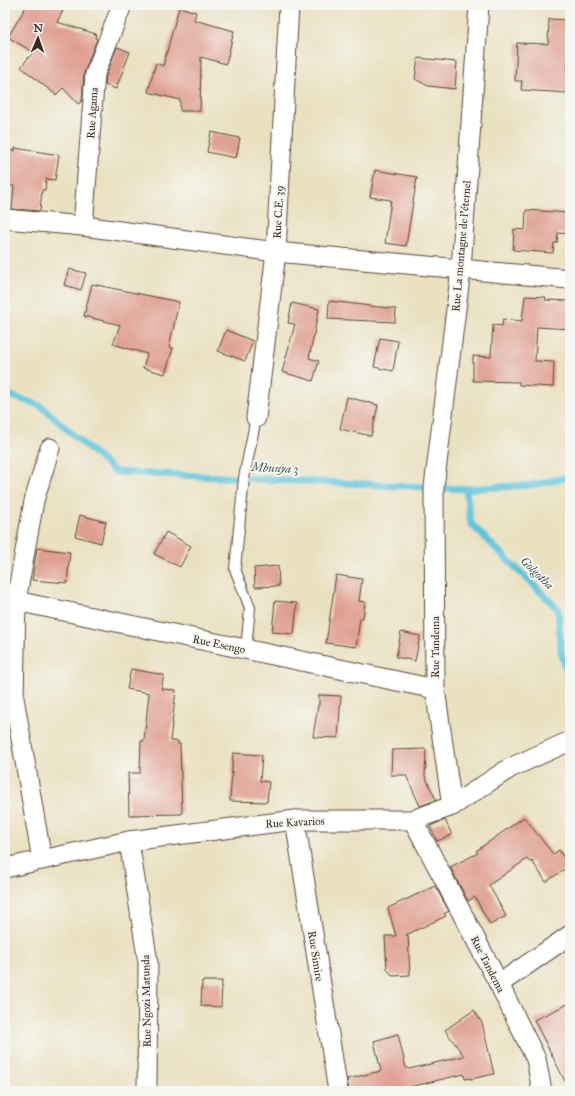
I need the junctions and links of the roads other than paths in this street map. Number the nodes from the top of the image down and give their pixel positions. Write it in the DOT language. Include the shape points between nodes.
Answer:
graph roads {
  1 [pos="122,5"];
  2 [pos="289,5"];
  3 [pos="479,5"];
  4 [pos="5,219"];
  5 [pos="83,226"];
  6 [pos="276,252"];
  7 [pos="461,269"];
  8 [pos="570,278"];
  9 [pos="256,418"];
  10 [pos="50,448"];
  11 [pos="434,487"];
  12 [pos="11,598"];
  13 [pos="246,649"];
  14 [pos="435,689"];
  15 [pos="9,699"];
  16 [pos="570,741"];
  17 [pos="452,806"];
  18 [pos="294,820"];
  19 [pos="413,820"];
  20 [pos="129,841"];
  21 [pos="42,860"];
  22 [pos="5,868"];
  23 [pos="570,935"];
  24 [pos="499,984"];
  25 [pos="147,1091"];
  26 [pos="338,1091"];
  27 [pos="542,1091"];
  1 -- 5 [label="street, Rue Agama" via="95,74"];
  2 -- 6 [label="street, Rue C.E. 39"];
  3 -- 7 [label="street, Rue La montagne de l'éternel"];
  4 -- 5 [label="street"];
  5 -- 6 [label="street"];
  6 -- 7 [label="street"];
  6 -- 9 [label="street, Rue C.E. 39"];
  7 -- 8 [label="street"];
  7 -- 11 [label="street, Rue La montagne de l'éternel"];
  9 -- 13 [label="lane" via="244,478 235,569 250,608"];
  10 -- 12 [label="street" via="34,501"];
  11 -- 14 [label="street, Rue Tandema"];
  12 -- 13 [label="street, Rue Esengo"];
  12 -- 15 [label="street"];
  13 -- 14 [label="street, Rue Esengo"];
  14 -- 17 [label="street, Rue Tandema"];
  15 -- 21 [label="street"];
  16 -- 17 [label="street, Rue Kavarios" via="510,768"];
  17 -- 19 [label="street, Rue Kavarios"];
  18 -- 19 [label="street, Rue Kavarios"];
  18 -- 20 [label="street, Rue Kavarios"];
  18 -- 26 [label="street, Rue Simire"];
  19 -- 24 [label="street, Rue Tandema"];
  20 -- 21 [label="street, Rue Kavarios"];
  20 -- 25 [label="street, Rue Ngozi Matunda" via="148,963"];
  21 -- 22 [label="street, Rue Kavarios"];
  23 -- 24 [label="street"];
  24 -- 27 [label="street, Rue Tandema" via="536,1059"];
}
